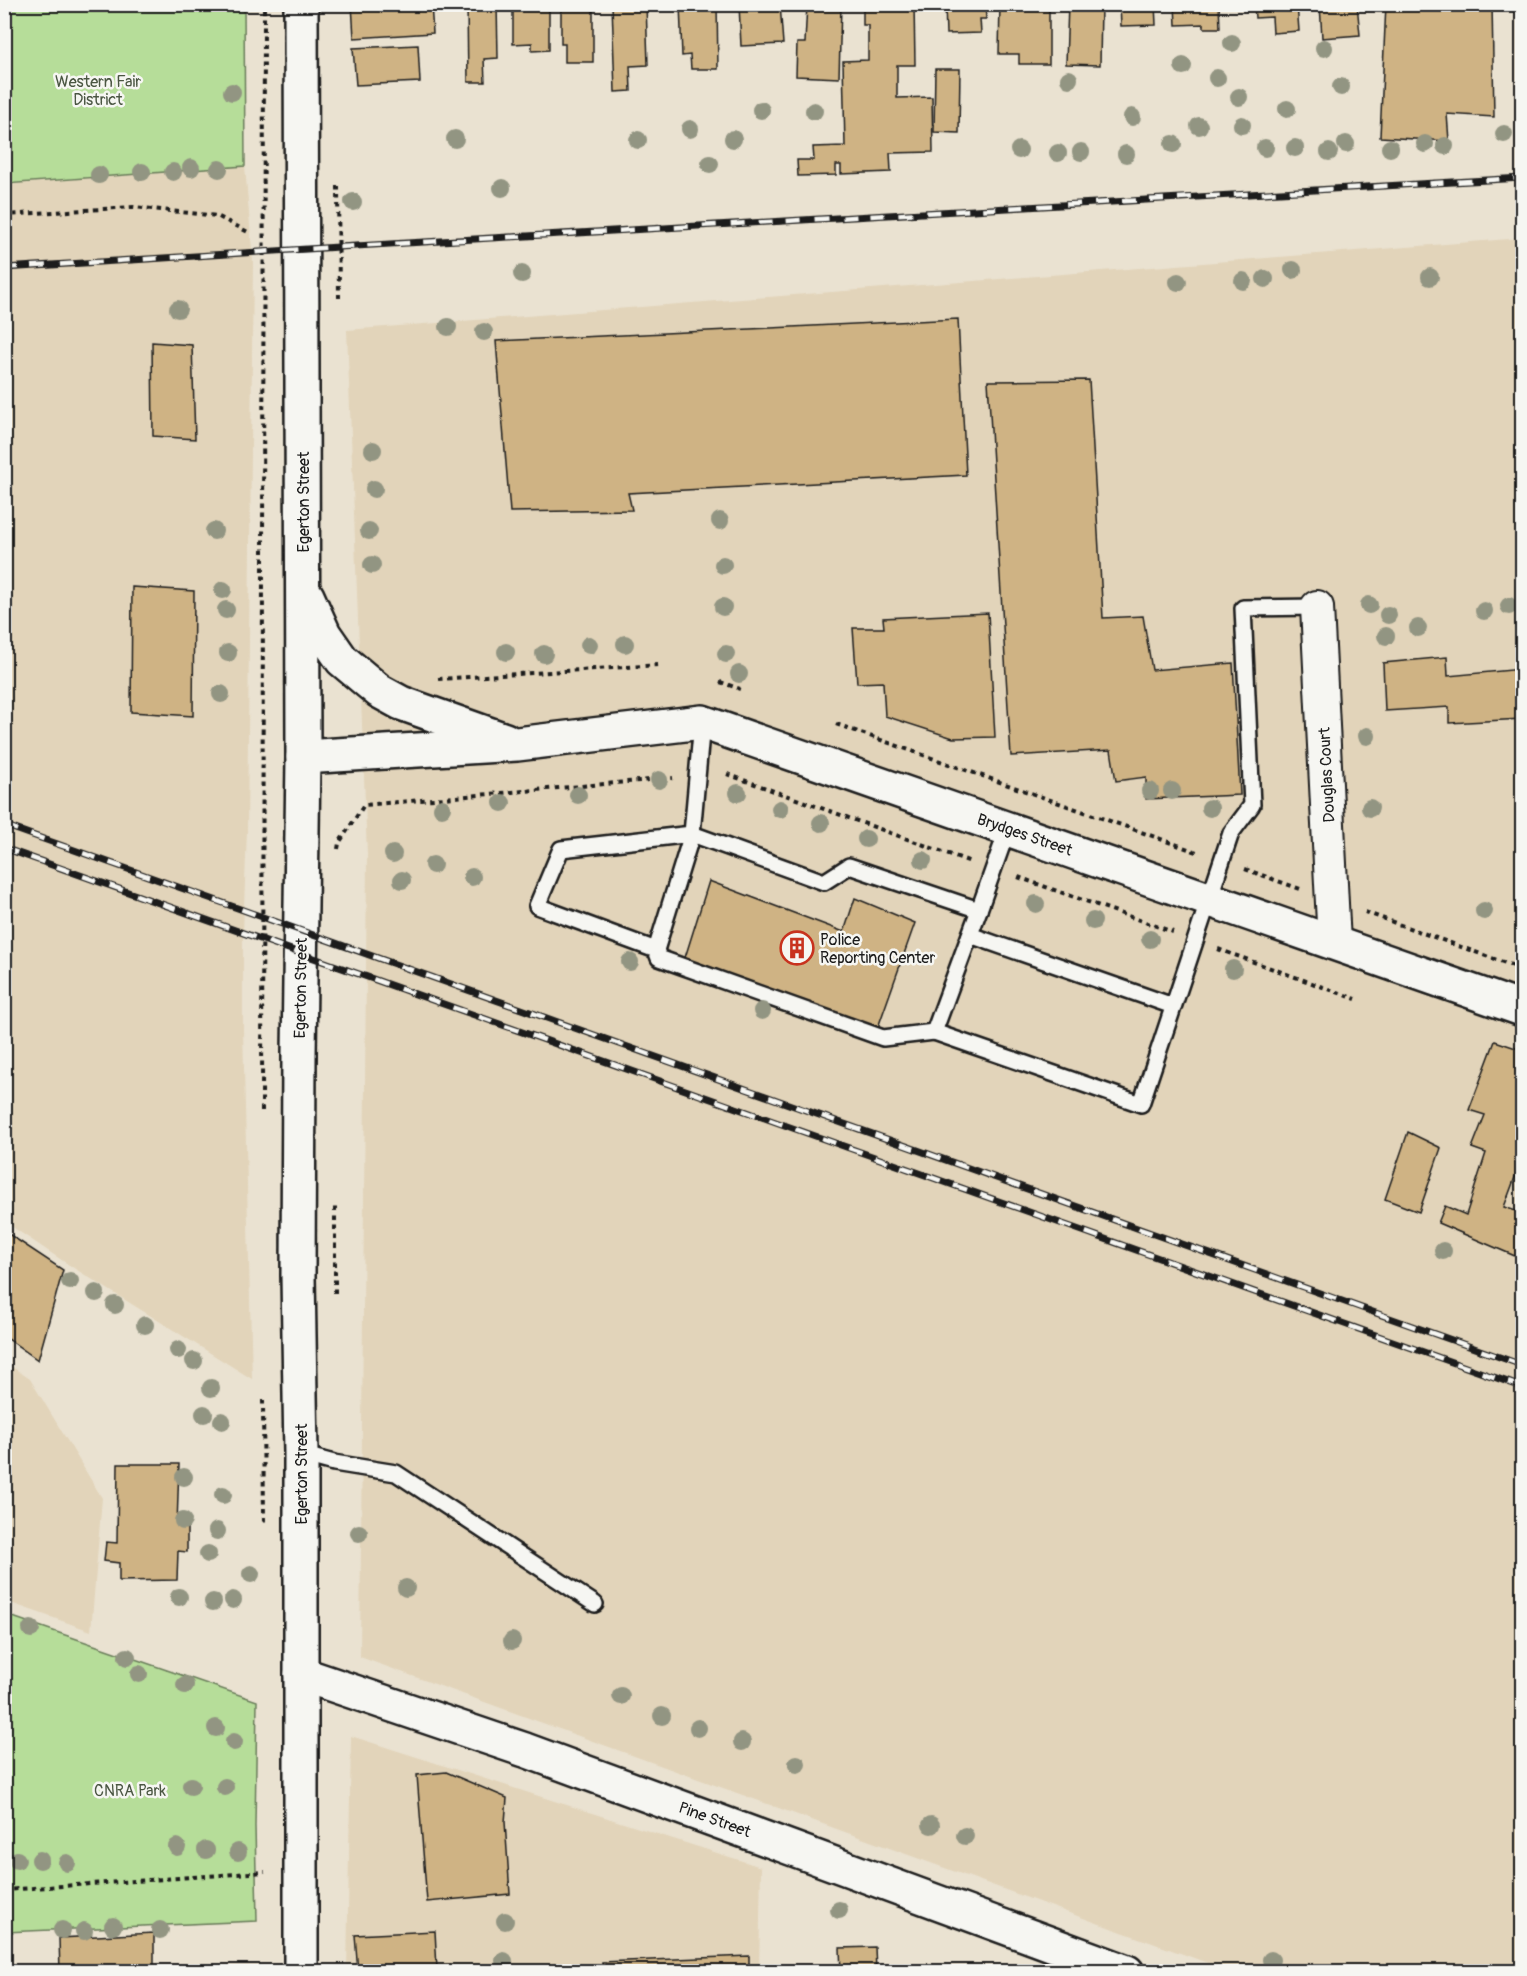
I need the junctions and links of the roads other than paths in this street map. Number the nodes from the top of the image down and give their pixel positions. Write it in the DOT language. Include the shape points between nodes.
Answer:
graph roads {
  1 [pos="301,4"];
  2 [pos="303,586"];
  3 [pos="1317,607"];
  4 [pos="702,722"];
  5 [pos="517,744"];
  6 [pos="303,757"];
  7 [pos="1008,828"];
  8 [pos="693,834"];
  9 [pos="1208,898"];
  10 [pos="979,910"];
  11 [pos="970,935"];
  12 [pos="1334,943"];
  13 [pos="656,950"];
  14 [pos="1173,1006"];
  15 [pos="1522,1009"];
  16 [pos="934,1032"];
  17 [pos="301,1454"];
  18 [pos="595,1604"];
  19 [pos="301,1674"];
  20 [pos="1088,1964"];
  21 [pos="301,1971"];
  22 [pos="1127,1971"];
  1 -- 2 [label="street, Egerton Street"];
  2 -- 5 [label="street" via="324,634 342,660 379,691 401,703"];
  2 -- 6 [label="street, Egerton Street"];
  3 -- 9 [label="lane" via="1243,608 1252,805 1230,833"];
  3 -- 12 [label="street, Douglas Court"];
  4 -- 5 [label="street, Brydges Street"];
  4 -- 7 [label="street, Brydges Street"];
  4 -- 8 [label="lane"];
  5 -- 6 [label="street, Brydges Street"];
  6 -- 17 [label="street, Egerton Street" via="298,1276"];
  7 -- 9 [label="street, Brydges Street"];
  7 -- 10 [label="lane"];
  8 -- 10 [label="lane" via="824,882 849,866"];
  8 -- 13 [label="lane"];
  8 -- 13 [label="lane" via="561,849 537,906"];
  9 -- 12 [label="street, Brydges Street"];
  9 -- 14 [label="lane"];
  10 -- 11 [label="lane"];
  11 -- 14 [label="lane"];
  11 -- 16 [label="lane"];
  12 -- 15 [label="street, Brydges Street"];
  13 -- 16 [label="lane" via="659,958 883,1038"];
  14 -- 16 [label="lane" via="1141,1104"];
  17 -- 18 [label="lane" via="396,1473"];
  17 -- 19 [label="street, Egerton Street"];
  19 -- 20 [label="street, Pine Street" via="525,1750"];
  19 -- 21 [label="street, Egerton Street"];
  20 -- 22 [label="street, Pine Street"];
}
